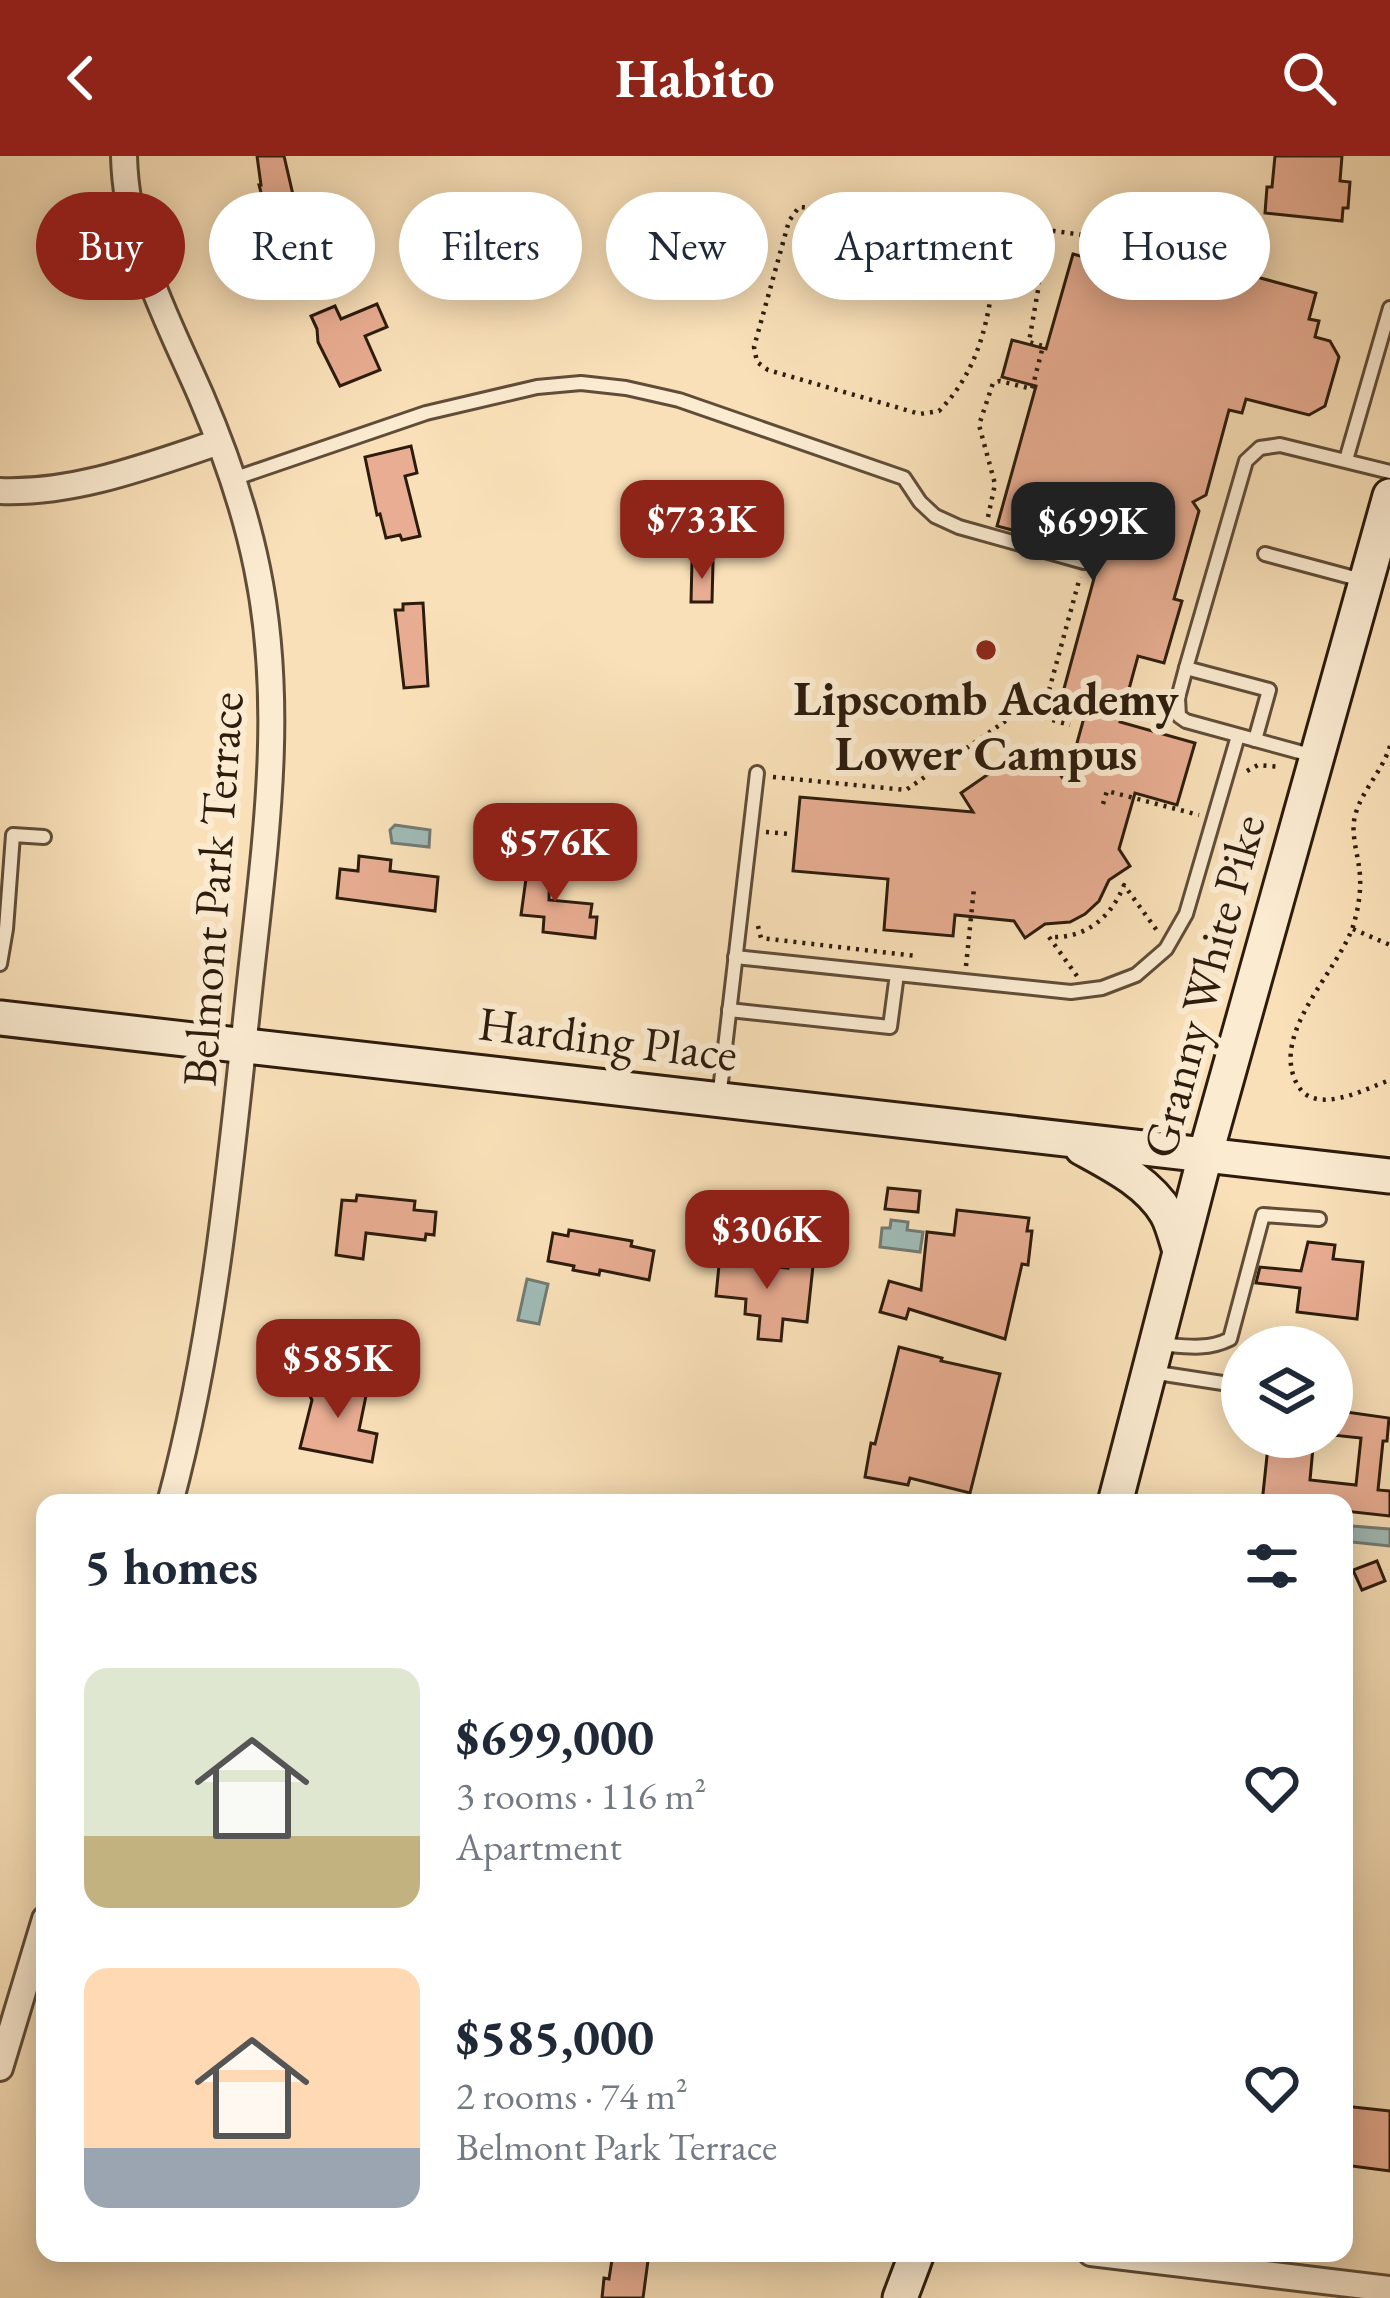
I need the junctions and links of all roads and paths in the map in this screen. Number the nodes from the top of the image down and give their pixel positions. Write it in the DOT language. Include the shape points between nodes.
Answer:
graph roads {
  1 [pos="124,156"];
  2 [pos="999,224"];
  3 [pos="1036,300"];
  4 [pos="1390,308"];
  5 [pos="219,442"];
  6 [pos="1346,460"];
  7 [pos="1390,472"];
  8 [pos="233,479"];
  9 [pos="0,490"];
  10 [pos="1390,496"];
  11 [pos="984,534"];
  12 [pos="1265,554"];
  13 [pos="1084,562"];
  14 [pos="1378,586"];
  15 [pos="1186,668"];
  16 [pos="1042,716"];
  17 [pos="1070,724"];
  18 [pos="1238,736"];
  19 [pos="1255,740"];
  20 [pos="1390,746"];
  21 [pos="1316,757"];
  22 [pos="1281,767"];
  23 [pos="1245,772"];
  24 [pos="756,774"];
  25 [pos="1103,804"];
  26 [pos="1214,819"];
  27 [pos="766,825"];
  28 [pos="44,837"];
  29 [pos="764,848"];
  30 [pos="974,888"];
  31 [pos="1163,918"];
  32 [pos="756,920"];
  33 [pos="1353,929"];
  34 [pos="1157,930"];
  35 [pos="1390,945"];
  36 [pos="1168,946"];
  37 [pos="735,957"];
  38 [pos="921,957"];
  39 [pos="0,964"];
  40 [pos="1054,972"];
  41 [pos="897,974"];
  42 [pos="1076,975"];
  43 [pos="964,981"];
  44 [pos="1087,991"];
  45 [pos="729,1010"];
  46 [pos="0,1018"];
  47 [pos="243,1046"];
  48 [pos="1390,1080"];
  49 [pos="719,1099"];
  50 [pos="1065,1138"];
  51 [pos="1205,1156"];
  52 [pos="1390,1176"];
  53 [pos="1319,1219"];
  54 [pos="1180,1251"];
  55 [pos="1153,1358"];
  56 [pos="1221,1379"];
  57 [pos="172,1494"];
  58 [pos="1117,1494"];
  59 [pos="36,1949"];
  60 [pos="0,2068"];
  61 [pos="914,2262"];
  62 [pos="1166,2262"];
  63 [pos="1390,2289"];
  64 [pos="900,2298"];
  1 -- 5 [label="street, Belmont Park Terrace" via="138,248"];
  2 -- 2 [label="path" via="990,316 963,382 939,411 907,410 758,362 754,346 788,221 799,207"];
  3 -- 11 [label="path" via="1029,342 1043,346 1032,389 992,383 979,425 995,484"];
  4 -- 6 [label="lane"];
  5 -- 8 [label="street, Belmont Park Terrace"];
  5 -- 9 [label="street" via="108,476"];
  6 -- 7 [label="lane"];
  6 -- 15 [label="lane" via="1280,445 1246,461"];
  8 -- 11 [label="lane" via="466,402 602,384 696,405 904,478 935,516"];
  8 -- 47 [label="street, Belmont Park Terrace" via="268,624 274,707"];
  10 -- 14 [label="main road, Granny White Pike"];
  11 -- 13 [label="lane"];
  12 -- 14 [label="lane"];
  13 -- 16 [label="path"];
  14 -- 21 [label="main road, Granny White Pike"];
  15 -- 18 [label="lane" via="1179,716"];
  15 -- 19 [label="lane" via="1268,690"];
  16 -- 17 [label="path"];
  16 -- 24 [label="path" via="1021,711 906,790"];
  18 -- 19 [label="lane"];
  18 -- 26 [label="lane"];
  19 -- 21 [label="lane"];
  20 -- 33 [label="path" via="1354,822 1360,876"];
  21 -- 51 [label="main road, Granny White Pike"];
  22 -- 23 [label="path"];
  24 -- 37 [label="lane"];
  25 -- 26 [label="path" via="1107,791"];
  26 -- 36 [label="lane" via="1186,914"];
  27 -- 29 [label="path"];
  28 -- 39 [label="lane" via="13,836"];
  30 -- 43 [label="path"];
  31 -- 34 [label="path"];
  32 -- 38 [label="path" via="760,938"];
  33 -- 35 [label="path"];
  33 -- 48 [label="path" via="1300,1020 1291,1070 1298,1088 1319,1100"];
  34 -- 36 [label="path"];
  34 -- 42 [label="path" via="1124,885 1093,927 1049,937"];
  36 -- 44 [label="lane" via="1136,975"];
  37 -- 41 [label="lane"];
  37 -- 45 [label="lane"];
  40 -- 42 [label="path"];
  41 -- 43 [label="lane"];
  41 -- 45 [label="lane" via="890,1028"];
  42 -- 44 [label="path"];
  43 -- 44 [label="lane"];
  45 -- 49 [label="lane"];
  46 -- 47 [label="main road, Harding Place"];
  47 -- 49 [label="main road, Harding Place"];
  47 -- 57 [label="street, Belmont Park Terrace" via="221,1240"];
  49 -- 50 [label="main road, Harding Place"];
  50 -- 51 [label="main road, Harding Place"];
  50 -- 54 [label="main road" via="1152,1195"];
  51 -- 52 [label="main road, Harding Place"];
  51 -- 54 [label="main road, Granny White Pike"];
  53 -- 55 [label="lane" via="1263,1215 1230,1339"];
  54 -- 55 [label="main road, Granny White Pike"];
  55 -- 56 [label="lane"];
  55 -- 58 [label="main road, Granny White Pike"];
  59 -- 60 [label="street"];
  61 -- 64 [label="main road"];
  62 -- 63 [label="street"];
}
